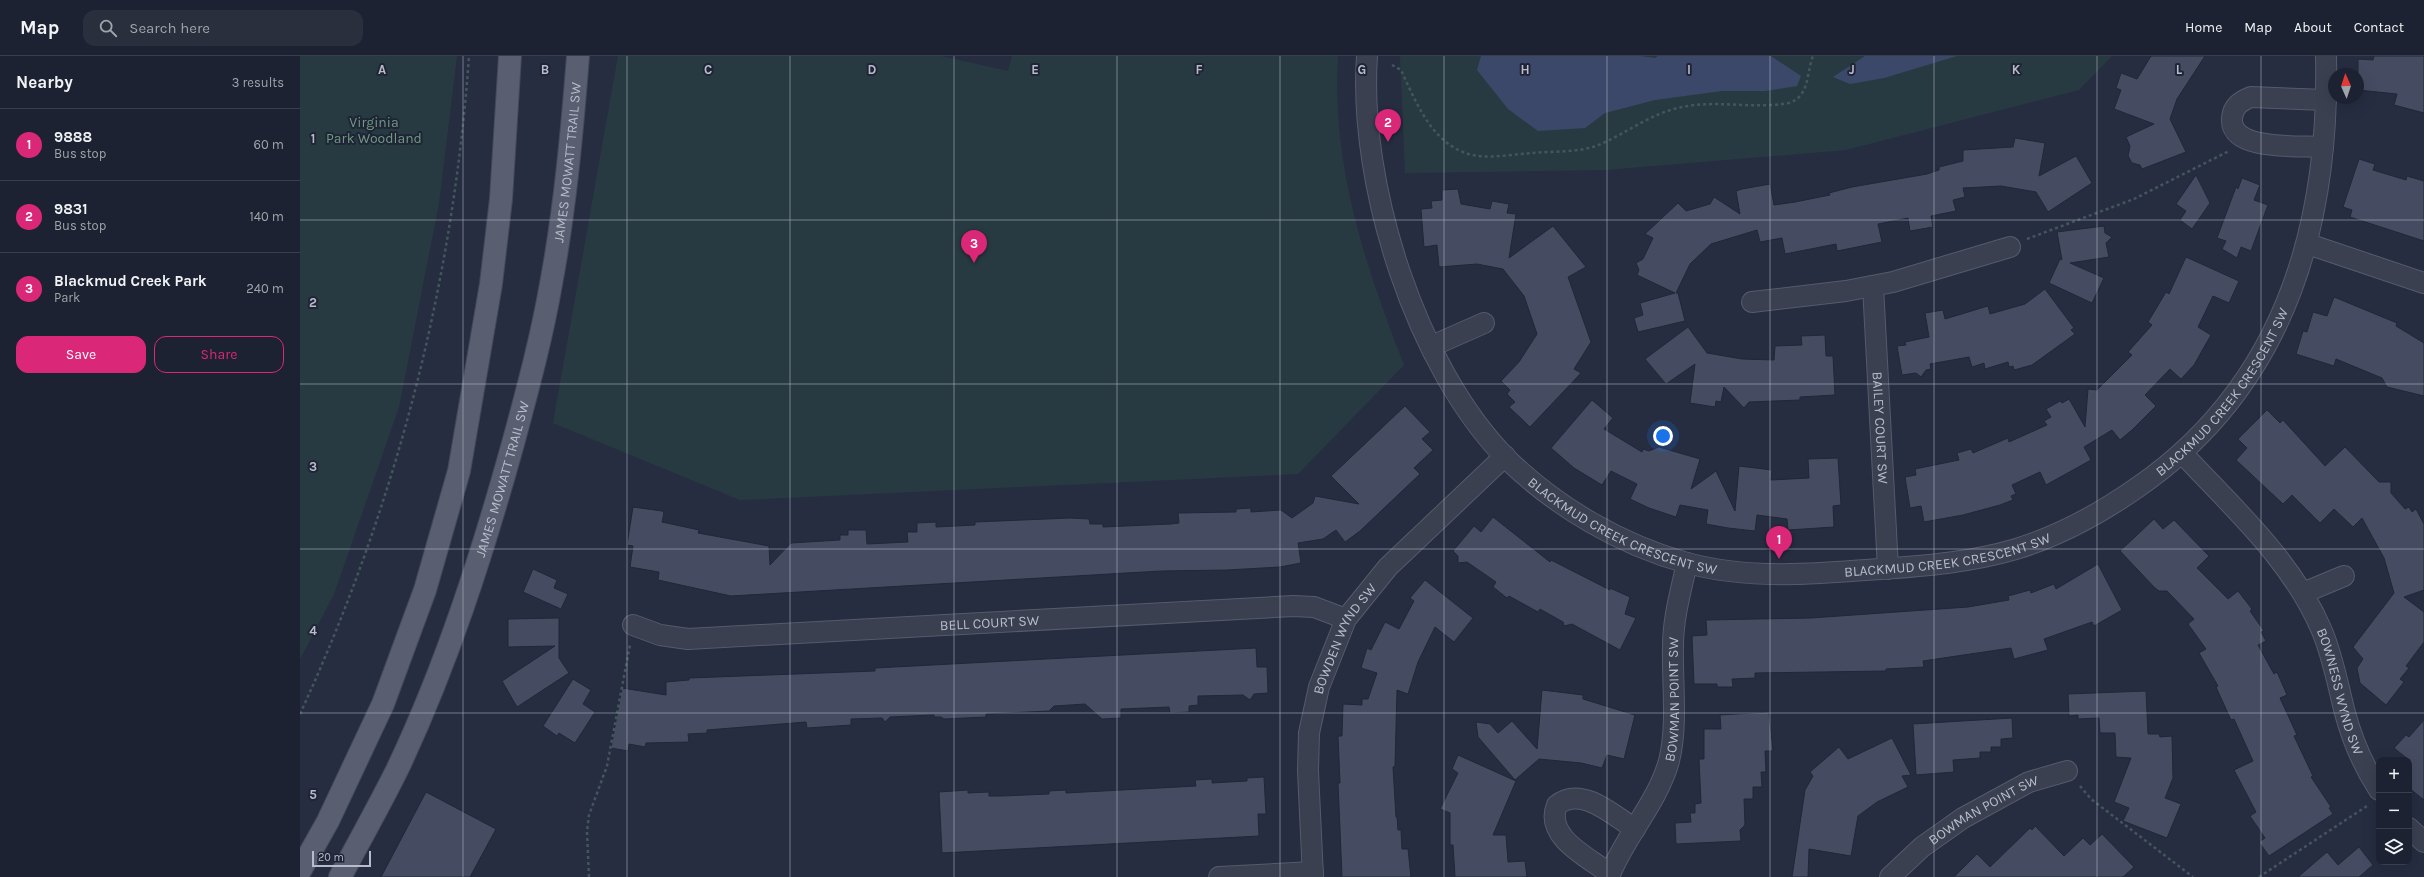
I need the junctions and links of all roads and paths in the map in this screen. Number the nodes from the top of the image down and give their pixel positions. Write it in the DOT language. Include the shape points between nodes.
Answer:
graph roads {
  1 [pos="469,56"];
  2 [pos="510,56"];
  3 [pos="1367,56"];
  4 [pos="1813,56"];
  5 [pos="2326,56"];
  6 [pos="576,62"];
  7 [pos="1392,66"];
  8 [pos="2326,100"];
  9 [pos="2243,140"];
  10 [pos="2323,147"];
  11 [pos="2308,244"];
  12 [pos="2010,247"];
  13 [pos="2424,283"];
  14 [pos="1873,286"];
  15 [pos="1752,302"];
  16 [pos="1484,323"];
  17 [pos="1432,346"];
  18 [pos="2182,453"];
  19 [pos="1505,456"];
  20 [pos="1687,563"];
  21 [pos="1888,569"];
  22 [pos="2344,576"];
  23 [pos="2303,593"];
  24 [pos="1346,619"];
  25 [pos="633,625"];
  26 [pos="300,714"];
  27 [pos="2067,771"];
  28 [pos="2374,797"];
  29 [pos="1635,829"];
  30 [pos="2410,829"];
  31 [pos="2424,842"];
  32 [pos="300,871"];
  33 [pos="1313,875"];
  34 [pos="1609,875"];
  35 [pos="340,877"];
  36 [pos="589,877"];
  37 [pos="1219,877"];
  38 [pos="1890,877"];
  39 [pos="2193,877"];
  40 [pos="2259,877"];
  1 -- 26 [label="path" via="465,116 437,304 383,507 347,604"];
  2 -- 32 [label="main road" via="501,199 492,284 459,471 425,590 383,704 328,821"];
  3 -- 17 [label="street, BLACKMUD CREEK CRESCENT SW" via="1368,114 1385,224 1413,306"];
  4 -- 7 [label="path" via="1800,97 1789,103 1713,103 1676,108 1589,148 1477,156 1450,144 1433,129 1415,103 1401,70"];
  5 -- 8 [label="street, BLACKMUD CREEK CRESCENT SW"];
  6 -- 35 [label="main road, JAMES MOWATT TRAIL SW" via="568,167 551,283 532,370 498,498 464,603 425,704 397,769"];
  8 -- 9 [label="street" via="2251,97 2242,101 2235,107 2232,126"];
  8 -- 10 [label="street, BLACKMUD CREEK CRESCENT SW"];
  9 -- 10 [label="street" via="2253,143"];
  9 -- 12 [label="path" via="2224,155 2134,199 2043,232"];
  10 -- 11 [label="street, BLACKMUD CREEK CRESCENT SW"];
  11 -- 13 [label="street"];
  11 -- 18 [label="street, BLACKMUD CREEK CRESCENT SW" via="2283,314 2251,374 2212,424"];
  12 -- 14 [label="street"];
  14 -- 15 [label="street"];
  14 -- 21 [label="street, BAILEY COURT SW"];
  16 -- 17 [label="street"];
  17 -- 19 [label="street, BLACKMUD CREEK CRESCENT SW" via="1457,393"];
  18 -- 21 [label="street, BLACKMUD CREEK CRESCENT SW" via="2123,498 2048,538 1976,558"];
  18 -- 23 [label="street, BOWNESS WYND SW" via="2274,551"];
  19 -- 20 [label="street, BLACKMUD CREEK CRESCENT SW" via="1544,491 1590,521 1643,548"];
  19 -- 24 [label="street, BOWDEN WYND SW" via="1388,567"];
  20 -- 21 [label="street, BLACKMUD CREEK CRESCENT SW" via="1727,571 1781,575"];
  20 -- 29 [label="street, BOWMAN POINT SW" via="1673,644 1673,744 1662,781"];
  22 -- 23 [label="street"];
  23 -- 28 [label="street, BOWNESS WYND SW" via="2323,633 2352,736 2370,776"];
  24 -- 25 [label="street, BELL COURT SW" via="1314,607 1293,606 688,638 660,635"];
  24 -- 33 [label="street, BOWDEN WYND SW" via="1319,687 1309,733 1308,771"];
  25 -- 36 [label="path" via="607,766 589,815"];
  27 -- 38 [label="street, BOWMAN POINT SW" via="2029,782 1963,818 1922,847"];
  27 -- 39 [label="path" via="2091,799"];
  28 -- 40 [label="path"];
  29 -- 34 [label="street, BOWMAN POINT SW"];
  29 -- 34 [label="street, BOWMAN POINT SW" via="1588,800 1564,799 1557,805 1554,813 1557,831"];
  30 -- 31 [label="street"];
  33 -- 37 [label="street"];
}
